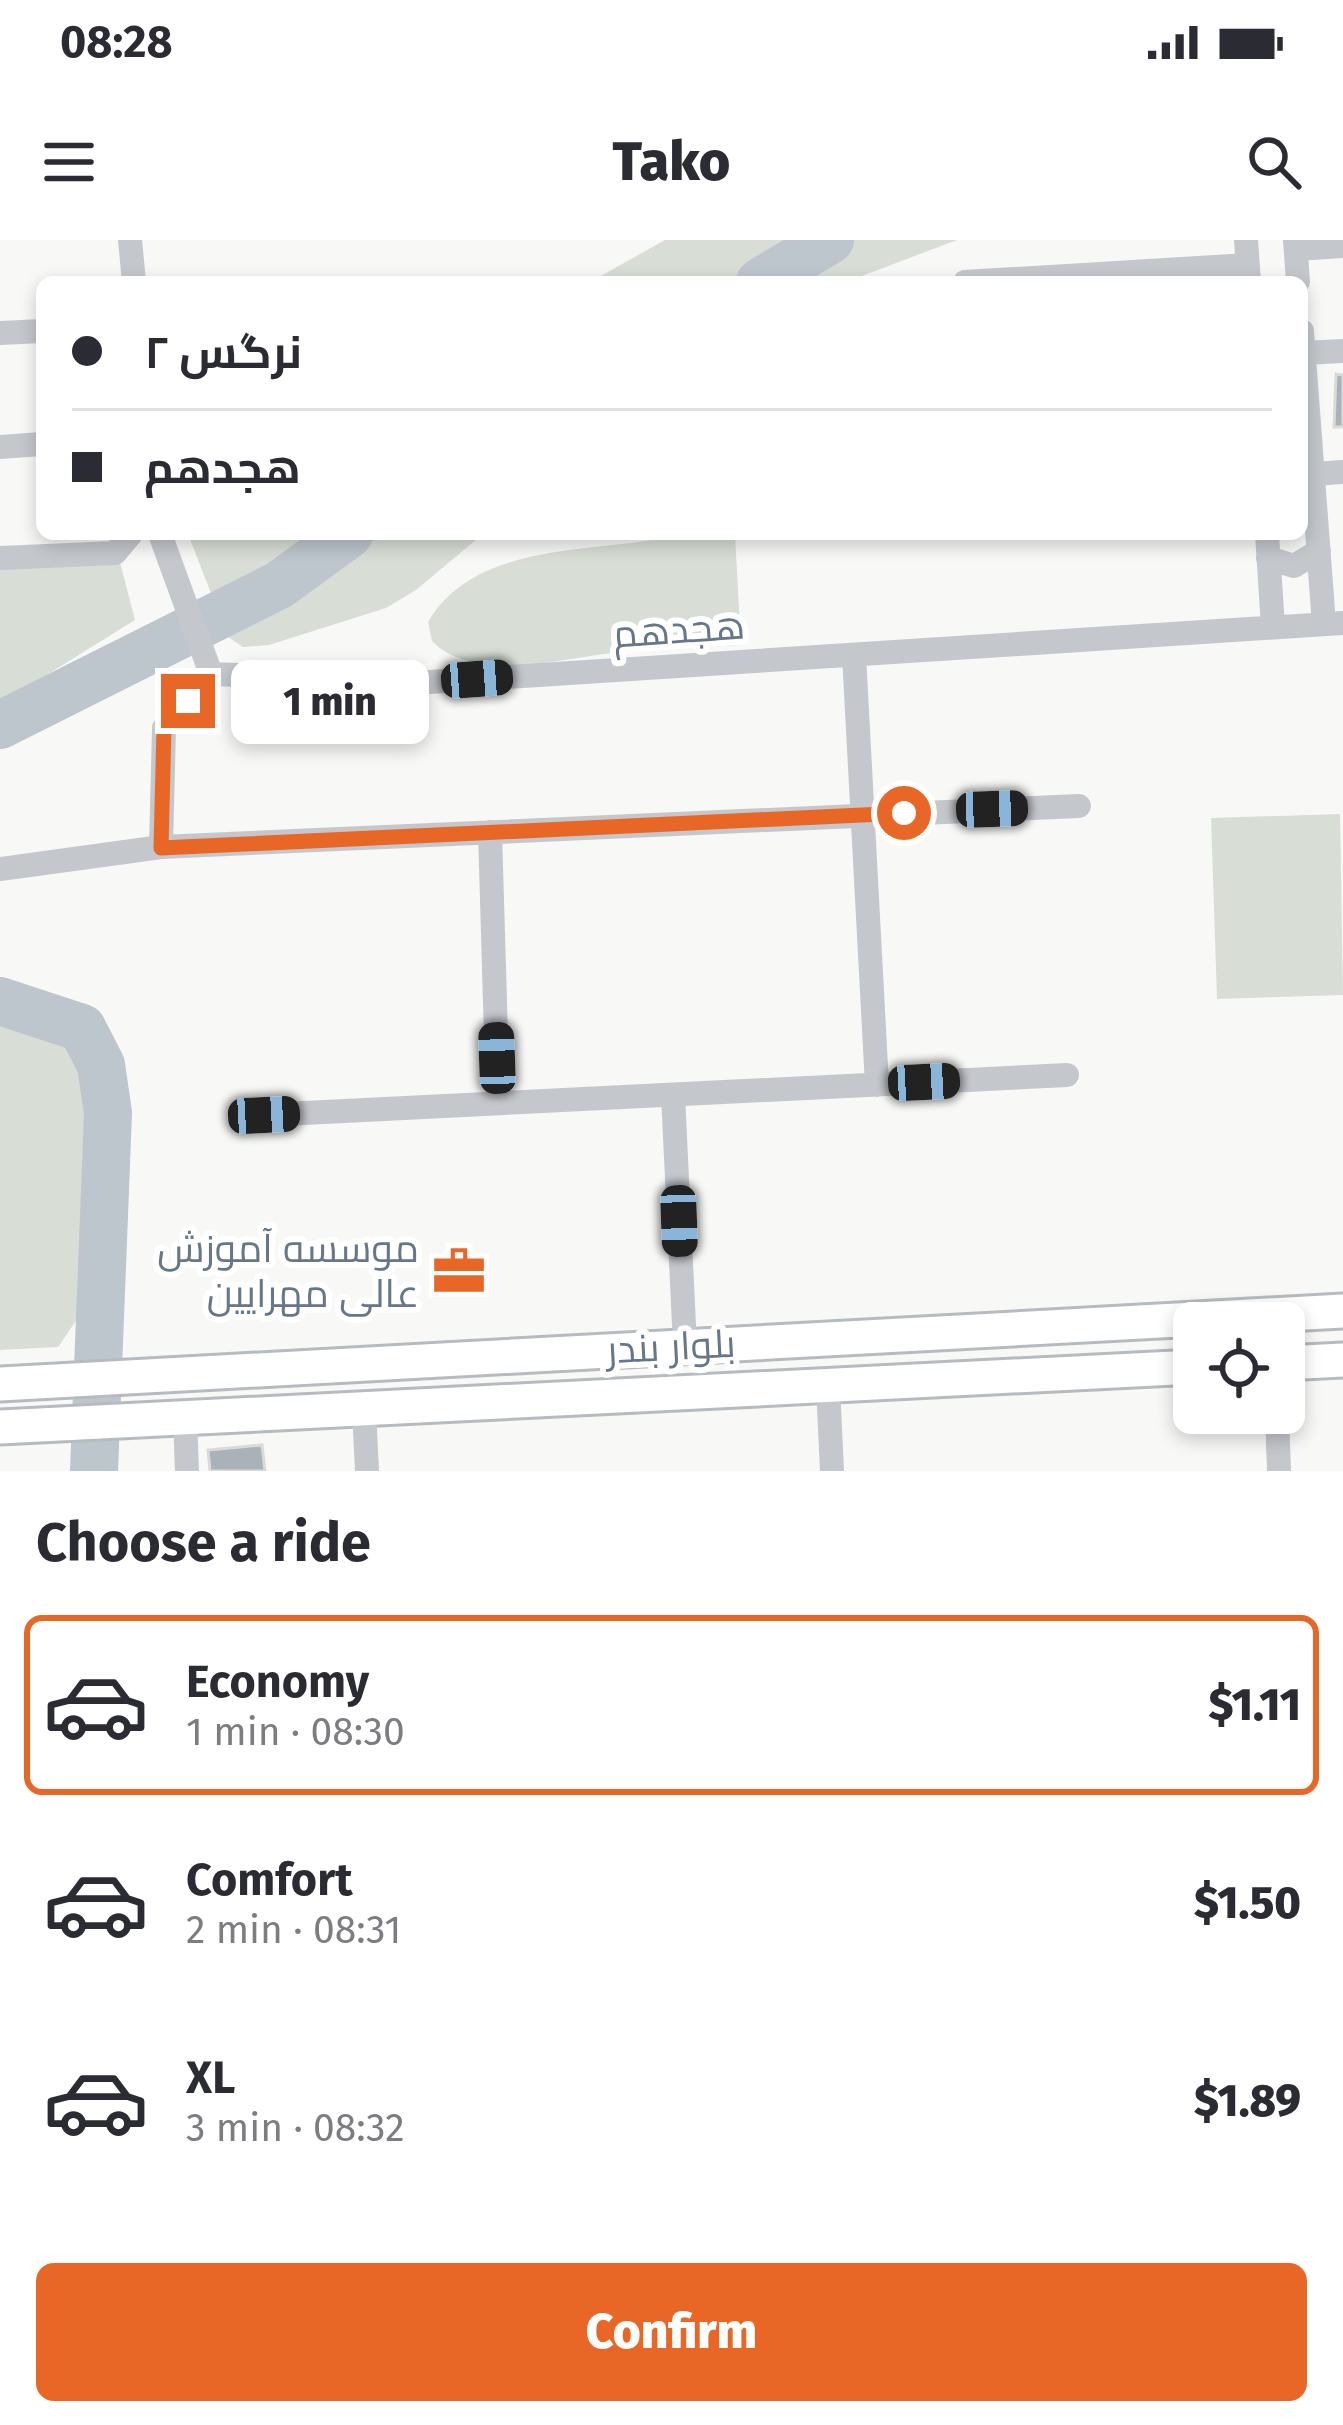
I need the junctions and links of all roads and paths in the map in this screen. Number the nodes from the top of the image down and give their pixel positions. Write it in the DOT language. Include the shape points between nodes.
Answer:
graph roads {
  1 [pos="130,240"];
  2 [pos="1296,245"];
  3 [pos="1343,246"];
  4 [pos="1248,262"];
  5 [pos="133,276"];
  6 [pos="1050,276"];
  7 [pos="1298,276"];
  8 [pos="36,332"];
  9 [pos="0,333"];
  10 [pos="1308,343"];
  11 [pos="1343,351"];
  12 [pos="1308,408"];
  13 [pos="36,444"];
  14 [pos="0,447"];
  15 [pos="1343,472"];
  16 [pos="1313,474"];
  17 [pos="126,540"];
  18 [pos="162,540"];
  19 [pos="1268,546"];
  20 [pos="1319,551"];
  21 [pos="0,558"];
  22 [pos="1334,623"];
  23 [pos="1273,627"];
  24 [pos="854,655"];
  25 [pos="209,668"];
  26 [pos="1079,806"];
  27 [pos="860,815"];
  28 [pos="490,832"];
  29 [pos="161,848"];
  30 [pos="0,869"];
  31 [pos="1067,1075"];
  32 [pos="877,1085"];
  33 [pos="673,1095"];
  34 [pos="498,1103"];
  35 [pos="264,1115"];
  36 [pos="1343,1311"];
  37 [pos="685,1346"];
  38 [pos="1343,1360"];
  39 [pos="1305,1362"];
  40 [pos="1173,1368"];
  41 [pos="0,1384"];
  42 [pos="828,1386"];
  43 [pos="364,1409"];
  44 [pos="184,1419"];
  45 [pos="0,1427"];
  46 [pos="1278,1434"];
  47 [pos="187,1471"];
  48 [pos="367,1471"];
  49 [pos="832,1471"];
  50 [pos="1279,1471"];
  1 -- 5 [label="street"];
  2 -- 3 [label="street"];
  2 -- 7 [label="street"];
  4 -- 6 [label="street"];
  8 -- 9 [label="street"];
  10 -- 11 [label="street"];
  12 -- 16 [label="street"];
  13 -- 14 [label="street"];
  15 -- 16 [label="street"];
  16 -- 20 [label="street"];
  17 -- 21 [label="street" via="115,553"];
  18 -- 25 [label="street"];
  19 -- 20 [label="street" via="1294,566"];
  19 -- 23 [label="street"];
  20 -- 22 [label="street"];
  22 -- 23 [label="street, هجدهم"];
  23 -- 24 [label="street, هجدهم"];
  24 -- 25 [label="street, هجدهم" via="430,682"];
  24 -- 27 [label="street"];
  25 -- 29 [label="street" via="164,728"];
  26 -- 27 [label="street"];
  27 -- 28 [label="street"];
  27 -- 32 [label="street"];
  28 -- 29 [label="street"];
  28 -- 34 [label="street"];
  29 -- 30 [label="street"];
  31 -- 32 [label="street"];
  32 -- 33 [label="street"];
  33 -- 34 [label="street"];
  33 -- 37 [label="street"];
  34 -- 35 [label="street"];
  36 -- 37 [label="main road, بلوار بندر"];
  37 -- 41 [label="main road, بلوار بندر"];
  38 -- 39 [label="main road"];
  40 -- 42 [label="main road, بلوار بندر"];
  42 -- 43 [label="main road, بلوار بندر"];
  42 -- 49 [label="street"];
  43 -- 44 [label="main road, بلوار بندر"];
  43 -- 48 [label="street"];
  44 -- 45 [label="main road, بلوار بندر"];
  44 -- 47 [label="street"];
  46 -- 50 [label="street"];
}
